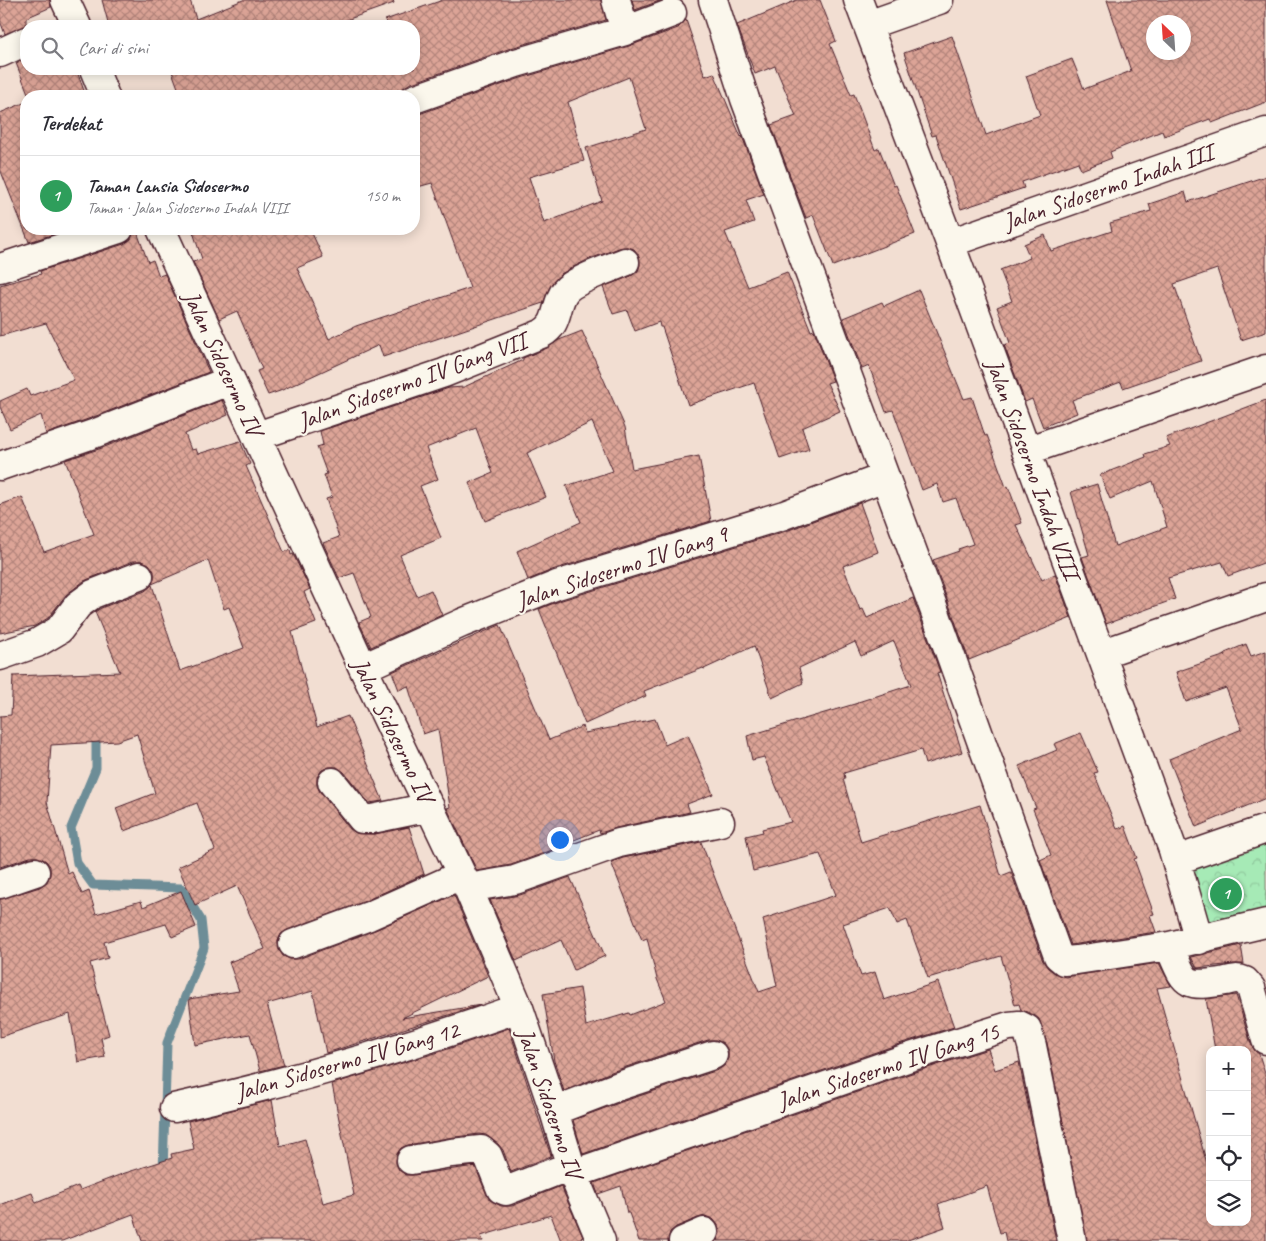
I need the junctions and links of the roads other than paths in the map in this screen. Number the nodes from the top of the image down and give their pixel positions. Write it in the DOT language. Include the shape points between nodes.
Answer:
graph roads {
  1 [pos="616,0"];
  2 [pos="712,0"];
  3 [pos="858,0"];
  4 [pos="939,0"];
  5 [pos="672,13"];
  6 [pos="868,26"];
  7 [pos="625,31"];
  8 [pos="20,44"];
  9 [pos="0,53"];
  10 [pos="96,75"];
  11 [pos="103,90"];
  12 [pos="420,98"];
  13 [pos="1266,132"];
  14 [pos="102,235"];
  15 [pos="164,235"];
  16 [pos="950,243"];
  17 [pos="625,262"];
  18 [pos="0,268"];
  19 [pos="1266,369"];
  20 [pos="231,380"];
  21 [pos="257,436"];
  22 [pos="1026,452"];
  23 [pos="0,466"];
  24 [pos="886,477"];
  25 [pos="139,576"];
  26 [pos="1266,596"];
  27 [pos="1101,654"];
  28 [pos="0,656"];
  29 [pos="363,668"];
  30 [pos="332,782"];
  31 [pos="430,808"];
  32 [pos="720,822"];
  33 [pos="1266,828"];
  34 [pos="1176,860"];
  35 [pos="35,872"];
  36 [pos="465,881"];
  37 [pos="0,884"];
  38 [pos="1266,923"];
  39 [pos="1199,940"];
  40 [pos="293,944"];
  41 [pos="1169,946"];
  42 [pos="518,1008"];
  43 [pos="1266,1040"];
  44 [pos="713,1054"];
  45 [pos="174,1108"];
  46 [pos="554,1111"];
  47 [pos="411,1160"];
  48 [pos="572,1170"];
  49 [pos="601,1241"];
  50 [pos="1072,1241"];
  1 -- 7 [label="street"];
  2 -- 24 [label="street" via="748,108"];
  3 -- 6 [label="street, Jalan Sidosermo Indah VIII"];
  4 -- 6 [label="street"];
  5 -- 7 [label="street"];
  6 -- 16 [label="street, Jalan Sidosermo Indah VIII"];
  7 -- 12 [label="street" via="516,63"];
  8 -- 9 [label="street"];
  10 -- 11 [label="street"];
  13 -- 16 [label="street, Jalan Sidosermo Indah III"];
  14 -- 18 [label="street"];
  15 -- 20 [label="street, Jalan Sidosermo IV"];
  16 -- 22 [label="street, Jalan Sidosermo Indah VIII"];
  17 -- 21 [label="street, Jalan Sidosermo IV Gang VII" via="569,287 561,298 553,323 541,334 444,373"];
  19 -- 22 [label="street"];
  20 -- 21 [label="street, Jalan Sidosermo IV"];
  20 -- 23 [label="street" via="96,433"];
  21 -- 29 [label="street, Jalan Sidosermo IV"];
  22 -- 27 [label="street, Jalan Sidosermo Indah VIII"];
  24 -- 29 [label="street, Jalan Sidosermo IV Gang 9" via="784,515 556,586 462,623"];
  24 -- 41 [label="street" via="1058,956 1068,961"];
  25 -- 28 [label="street" via="93,594 78,605 59,630 37,643"];
  26 -- 27 [label="street"];
  27 -- 34 [label="street, Jalan Sidosermo Indah VIII"];
  29 -- 31 [label="street, Jalan Sidosermo IV"];
  30 -- 31 [label="street" via="362,819"];
  31 -- 36 [label="street, Jalan Sidosermo IV"];
  32 -- 36 [label="street" via="626,842 516,880"];
  33 -- 34 [label="street"];
  34 -- 39 [label="street, Jalan Sidosermo Indah VIII"];
  35 -- 37 [label="street"];
  36 -- 40 [label="street"];
  36 -- 42 [label="street, Jalan Sidosermo IV"];
  38 -- 39 [label="street"];
  39 -- 41 [label="street"];
  41 -- 43 [label="street" via="1182,975 1191,983 1240,979 1248,984"];
  42 -- 45 [label="street, Jalan Sidosermo IV Gang 12" via="401,1049 254,1090"];
  42 -- 46 [label="street, Jalan Sidosermo IV"];
  44 -- 46 [label="street"];
  46 -- 48 [label="street, Jalan Sidosermo IV"];
  47 -- 48 [label="street, Jalan Sidosermo IV Gang 15" via="480,1150 488,1156 501,1189 506,1191"];
  48 -- 49 [label="street, Jalan Sidosermo IV"];
  48 -- 50 [label="street, Jalan Sidosermo IV Gang 15" via="907,1058 1019,1025 1027,1029 1032,1046"];
}
